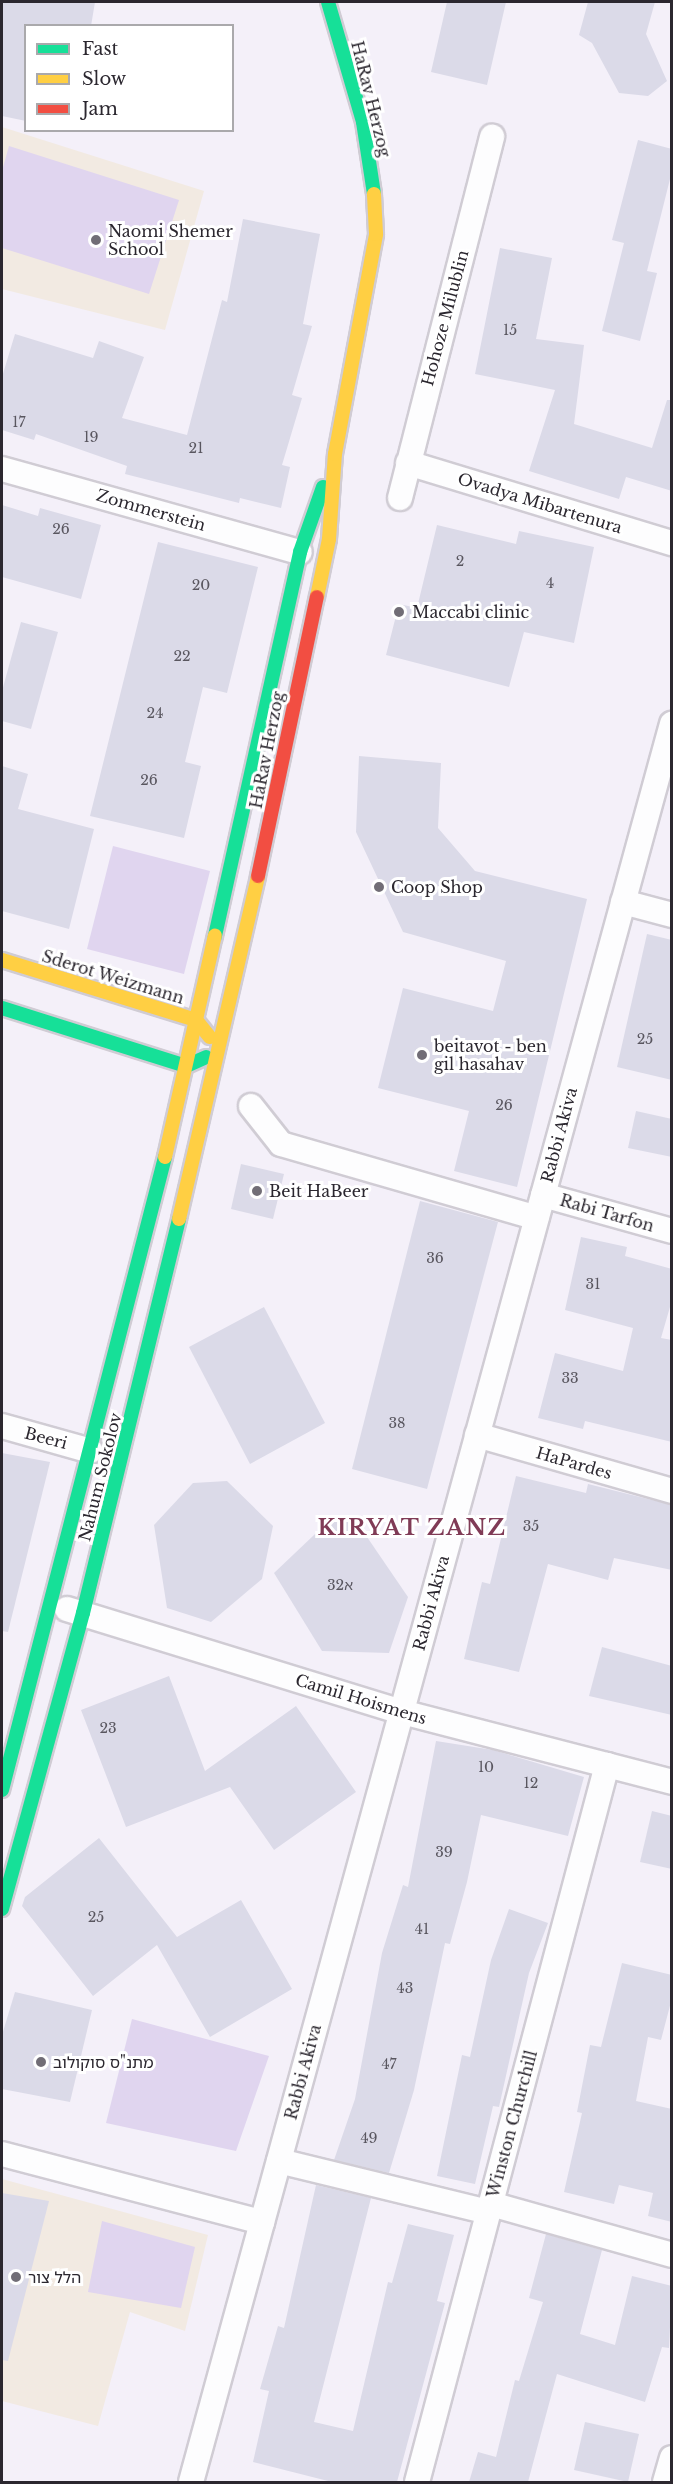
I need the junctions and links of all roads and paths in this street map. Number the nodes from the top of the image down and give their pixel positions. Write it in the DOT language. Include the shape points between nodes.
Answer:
graph roads {
  1 [pos="328,2"];
  2 [pos="492,137"];
  3 [pos="335,454"];
  4 [pos="408,464"];
  5 [pos="2,469"];
  6 [pos="400,498"];
  7 [pos="672,543"];
  8 [pos="300,552"];
  9 [pos="672,724"];
  10 [pos="623,902"];
  11 [pos="672,915"];
  12 [pos="211,947"];
  13 [pos="2,960"];
  14 [pos="192,977"];
  15 [pos="167,993"];
  16 [pos="131,1000"];
  17 [pos="2,1008"];
  18 [pos="196,1020"];
  19 [pos="110,1043"];
  20 [pos="221,1050"];
  21 [pos="186,1066"];
  22 [pos="147,1072"];
  23 [pos="165,1098"];
  24 [pos="251,1106"];
  25 [pos="172,1129"];
  26 [pos="543,1195"];
  27 [pos="537,1218"];
  28 [pos="672,1231"];
  29 [pos="2,1426"];
  30 [pos="477,1436"];
  31 [pos="91,1450"];
  32 [pos="672,1491"];
  33 [pos="53,1605"];
  34 [pos="83,1613"];
  35 [pos="402,1712"];
  36 [pos="607,1765"];
  37 [pos="672,1782"];
  38 [pos="2,1790"];
  39 [pos="2,1909"];
  40 [pos="2,2154"];
  41 [pos="279,2161"];
  42 [pos="490,2208"];
  43 [pos="262,2222"];
  44 [pos="672,2256"];
  45 [pos="672,2458"];
  46 [pos="191,2482"];
  47 [pos="417,2482"];
  48 [pos="665,2482"];
  1 -- 3 [label="main road, HaRav Herzog" via="363,122 374,181 376,234"];
  2 -- 4 [label="street, Hohoze Milublin"];
  3 -- 8 [label="main road, HaRav Herzog"];
  3 -- 20 [label="main road, HaRav Herzog" via="329,539"];
  4 -- 6 [label="street, Hohoze Milublin"];
  4 -- 7 [label="street, Ovadya Mibartenura"];
  5 -- 8 [label="street, Zommerstein"];
  8 -- 12 [label="main road, HaRav Herzog"];
  9 -- 10 [label="street, Rabbi Akiva"];
  10 -- 11 [label="street"];
  10 -- 26 [label="street, Rabbi Akiva"];
  12 -- 14 [label="main road"];
  12 -- 18 [label="main road, HaRav Herzog"];
  13 -- 16 [label="main road, Sderot Weizmann"];
  15 -- 16 [label="main road"];
  16 -- 18 [label="main road, Sderot Weizmann"];
  17 -- 19 [label="main road"];
  18 -- 20 [label="main road, Sderot Weizmann"];
  18 -- 21 [label="main road, Nahum Sokolov"];
  19 -- 21 [label="main road"];
  19 -- 22 [label="main road"];
  20 -- 21 [label="main road"];
  20 -- 34 [label="main road, Nahum Sokolov"];
  21 -- 25 [label="main road, Nahum Sokolov"];
  23 -- 25 [label="main road"];
  24 -- 27 [label="street" via="281,1144"];
  25 -- 31 [label="main road, Nahum Sokolov"];
  26 -- 27 [label="street, Rabbi Akiva"];
  26 -- 28 [label="street, Rabi Tarfon"];
  27 -- 30 [label="street, Rabbi Akiva"];
  29 -- 31 [label="street, Beeri"];
  30 -- 32 [label="street, HaPardes"];
  30 -- 35 [label="street, Rabbi Akiva"];
  31 -- 33 [label="main road, Nahum Sokolov"];
  33 -- 34 [label="street, Camil Hoismens"];
  33 -- 38 [label="main road, Nahum Sokolov"];
  34 -- 35 [label="street, Camil Hoismens"];
  34 -- 39 [label="main road, Nahum Sokolov"];
  35 -- 36 [label="street, Camil Hoismens"];
  35 -- 41 [label="street, Rabbi Akiva"];
  36 -- 37 [label="street, Camil Hoismens"];
  36 -- 42 [label="street, Winston Churchill"];
  40 -- 43 [label="street"];
  41 -- 42 [label="street"];
  41 -- 43 [label="street, Rabbi Akiva"];
  42 -- 44 [label="street"];
  42 -- 47 [label="street, Winston Churchill"];
  43 -- 46 [label="street, Rabbi Akiva"];
  45 -- 48 [label="street"];
}
